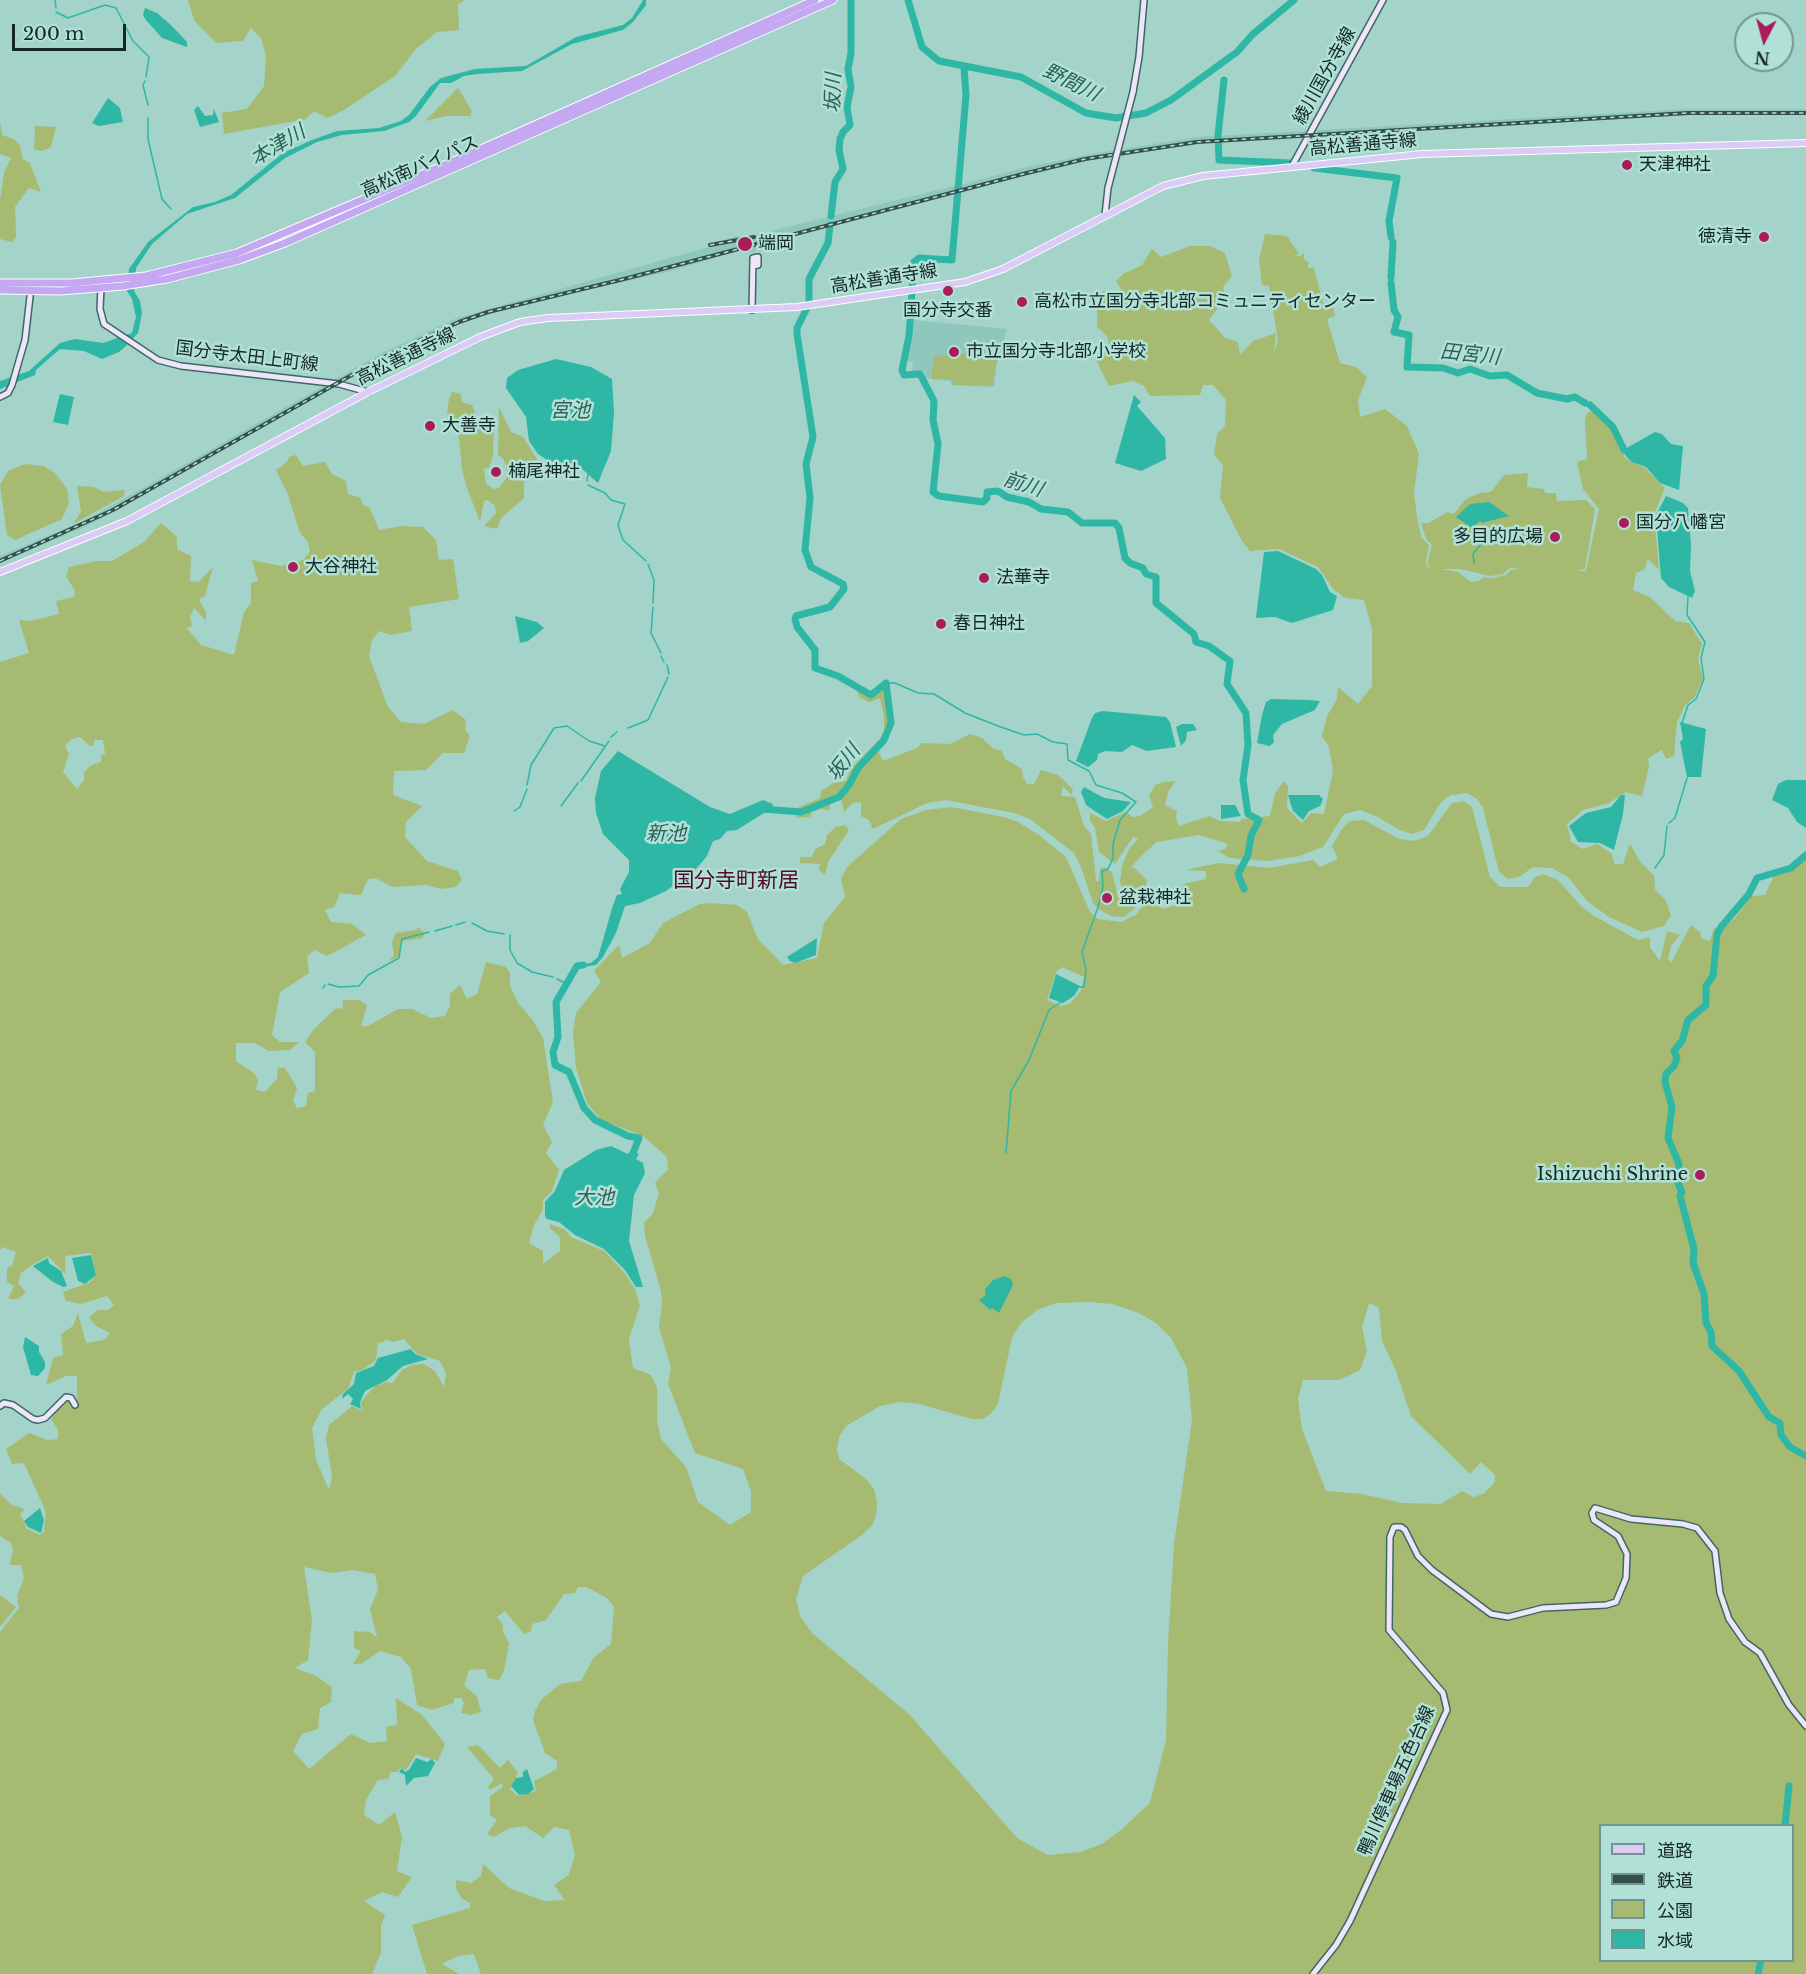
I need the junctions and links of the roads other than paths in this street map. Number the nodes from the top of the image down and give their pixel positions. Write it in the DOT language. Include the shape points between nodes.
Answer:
graph roads {
  1 [pos="815,0"];
  2 [pos="834,0"];
  3 [pos="1144,0"];
  4 [pos="1383,0"];
  5 [pos="1806,143"];
  6 [pos="1292,166"];
  7 [pos="1106,215"];
  8 [pos="753,266"];
  9 [pos="144,280"];
  10 [pos="0,283"];
  11 [pos="100,285"];
  12 [pos="31,287"];
  13 [pos="0,290"];
  14 [pos="752,310"];
  15 [pos="368,392"];
  16 [pos="0,397"];
  17 [pos="0,572"];
  18 [pos="0,1406"];
  19 [pos="75,1406"];
  20 [pos="1806,1726"];
  21 [pos="1313,1974"];
  1 -- 9 [label="highway, 高松南バイパス" via="273,240"];
  2 -- 9 [label="highway, 高松南バイパス" via="285,243 217,267"];
  3 -- 7 [label="main road, bridge" via="1133,92 1108,188"];
  4 -- 6 [label="main road, 綾川国分寺線"];
  5 -- 6 [label="main road, 高松善通寺線" via="1422,154"];
  6 -- 7 [label="main road, 高松善通寺線" via="1191,177 1163,186"];
  7 -- 14 [label="main road, 高松善通寺線" via="978,279 809,306"];
  8 -- 14 [label="main road"];
  9 -- 11 [label="highway, 高松南バイパス"];
  10 -- 12 [label="highway, 高松南バイパス"];
  11 -- 12 [label="highway, 高松南バイパス"];
  11 -- 15 [label="main road, 国分寺太田上町線" via="104,324 169,363 339,384"];
  12 -- 13 [label="highway, 高松南バイパス"];
  12 -- 16 [label="main road" via="27,333 12,385"];
  14 -- 15 [label="main road, 高松善通寺線" via="520,322 482,336"];
  15 -- 17 [label="main road, 高松善通寺線" via="127,521"];
  18 -- 19 [label="main road" via="13,1406 38,1420 66,1397"];
  20 -- 21 [label="main road, 鴨川停車場五色台線" via="1789,1705 1765,1660 1745,1642 1729,1619 1720,1593 1715,1551 1696,1528 1631,1520 1594,1508 1594,1520 1618,1536 1627,1554 1626,1578 1616,1602 1543,1608 1508,1617 1491,1614 1432,1570 1418,1556 1405,1530 1394,1527 1390,1537 1389,1630 1445,1697 1447,1710 1345,1930"];
}
